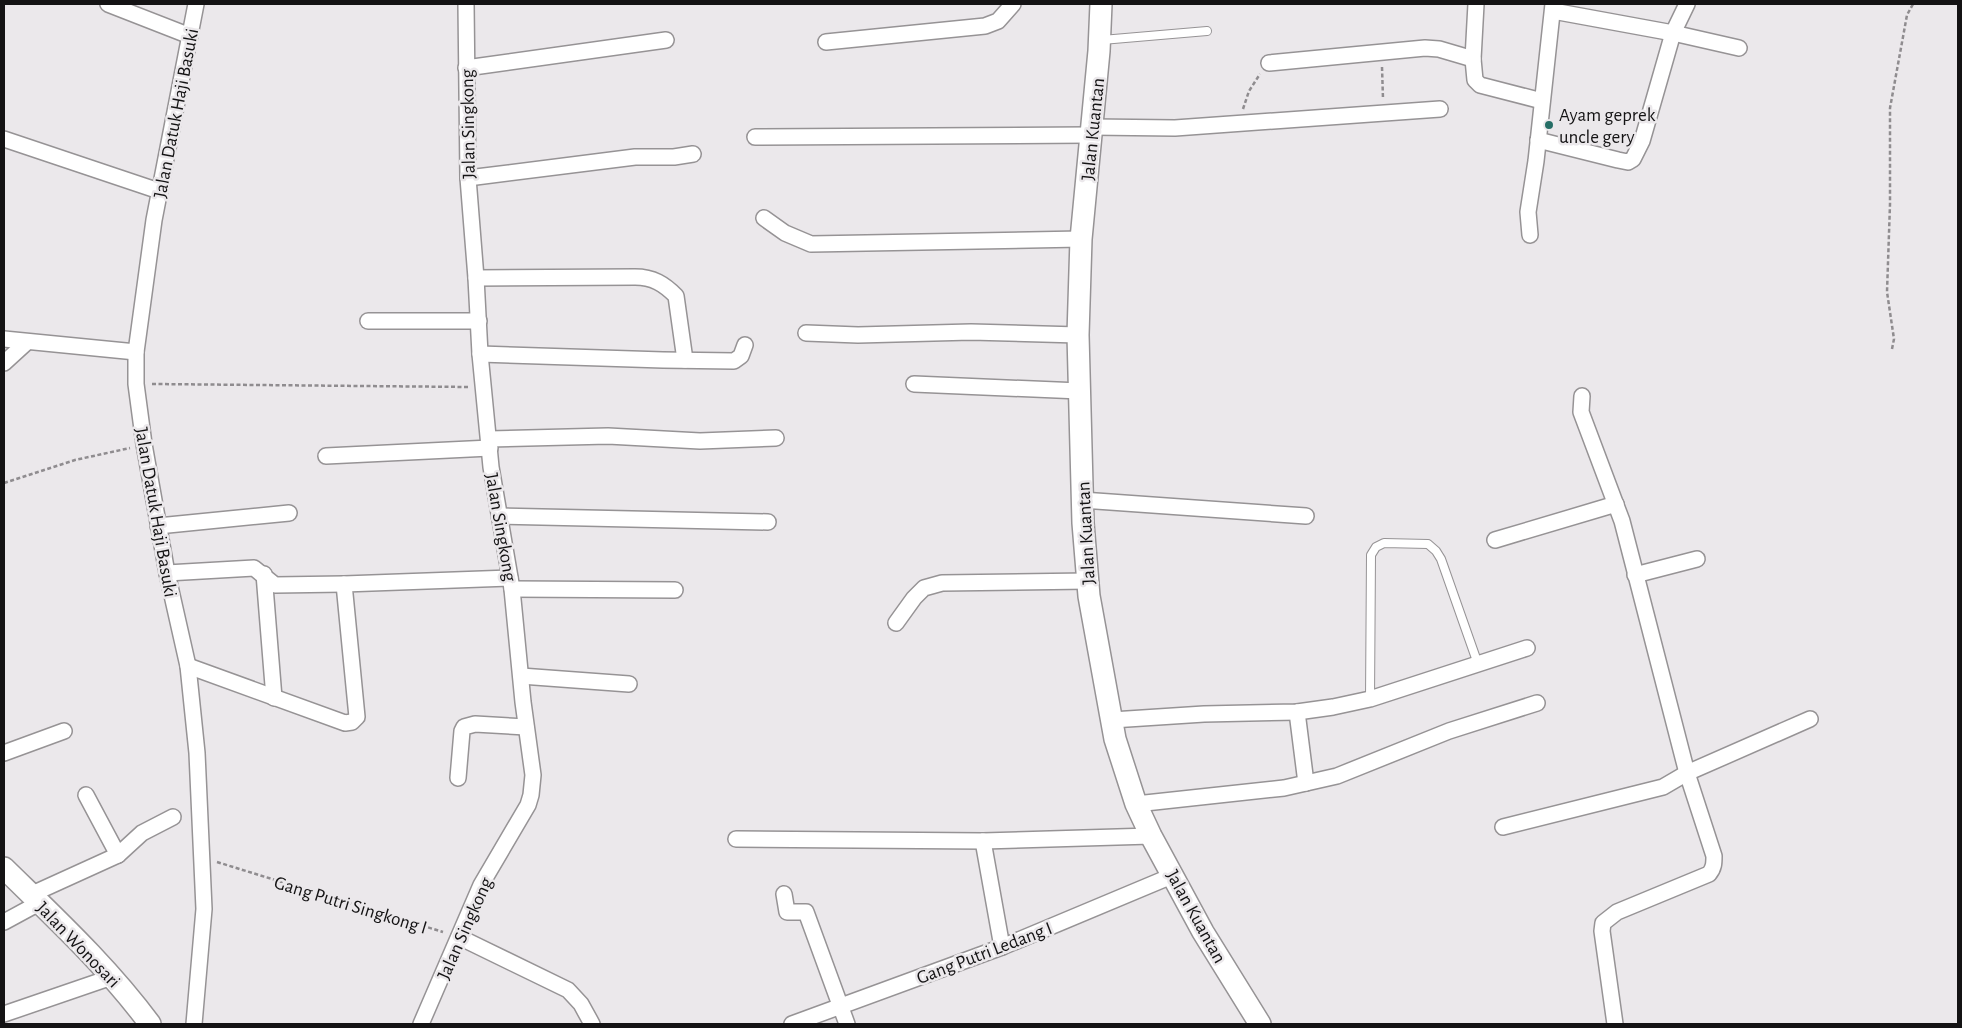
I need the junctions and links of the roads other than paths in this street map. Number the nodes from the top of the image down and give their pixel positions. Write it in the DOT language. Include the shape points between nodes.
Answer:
graph roads {
  1 [pos="108,4"];
  2 [pos="196,4"];
  3 [pos="466,4"];
  4 [pos="1013,4"];
  5 [pos="1101,4"];
  6 [pos="1476,4"];
  7 [pos="1687,4"];
  8 [pos="1553,7"];
  9 [pos="1207,31"];
  10 [pos="1673,33"];
  11 [pos="190,36"];
  12 [pos="666,40"];
  13 [pos="1100,40"];
  14 [pos="826,42"];
  15 [pos="1739,48"];
  16 [pos="1473,59"];
  17 [pos="1269,63"];
  18 [pos="466,68"];
  19 [pos="1542,101"];
  20 [pos="1440,109"];
  21 [pos="1091,131"];
  22 [pos="755,137"];
  23 [pos="4,139"];
  24 [pos="1538,140"];
  25 [pos="693,154"];
  26 [pos="468,178"];
  27 [pos="159,191"];
  28 [pos="764,218"];
  29 [pos="1530,235"];
  30 [pos="1081,239"];
  31 [pos="476,278"];
  32 [pos="368,321"];
  33 [pos="479,321"];
  34 [pos="806,333"];
  35 [pos="1078,335"];
  36 [pos="4,339"];
  37 [pos="27,342"];
  38 [pos="745,345"];
  39 [pos="136,352"];
  40 [pos="480,354"];
  41 [pos="685,360"];
  42 [pos="4,362"];
  43 [pos="914,384"];
  44 [pos="1080,391"];
  45 [pos="1582,396"];
  46 [pos="776,438"];
  47 [pos="490,443"];
  48 [pos="326,456"];
  49 [pos="1082,500"];
  50 [pos="1616,504"];
  51 [pos="289,513"];
  52 [pos="499,516"];
  53 [pos="1306,516"];
  54 [pos="768,522"];
  55 [pos="158,526"];
  56 [pos="1496,540"];
  57 [pos="1697,559"];
  58 [pos="167,573"];
  59 [pos="264,574"];
  60 [pos="1635,575"];
  61 [pos="1088,581"];
  62 [pos="344,584"];
  63 [pos="511,584"];
  64 [pos="675,590"];
  65 [pos="896,623"];
  66 [pos="1527,648"];
  67 [pos="1478,664"];
  68 [pos="188,666"];
  69 [pos="521,676"];
  70 [pos="629,684"];
  71 [pos="274,698"];
  72 [pos="1370,698"];
  73 [pos="1537,703"];
  74 [pos="1297,712"];
  75 [pos="1810,719"];
  76 [pos="1112,720"];
  77 [pos="526,727"];
  78 [pos="64,732"];
  79 [pos="4,753"];
  80 [pos="1687,773"];
  81 [pos="458,778"];
  82 [pos="1306,783"];
  83 [pos="86,795"];
  84 [pos="1136,804"];
  85 [pos="173,817"];
  86 [pos="1503,827"];
  87 [pos="1151,836"];
  88 [pos="736,839"];
  89 [pos="983,841"];
  90 [pos="118,855"];
  91 [pos="4,868"];
  92 [pos="1174,875"];
  93 [pos="784,894"];
  94 [pos="34,899"];
  95 [pos="4,922"];
  96 [pos="459,937"];
  97 [pos="1002,947"];
  98 [pos="112,977"];
  99 [pos="840,1006"];
  100 [pos="4,1014"];
  101 [pos="150,1024"];
  102 [pos="194,1024"];
  103 [pos="421,1024"];
  104 [pos="592,1024"];
  105 [pos="792,1024"];
  106 [pos="847,1024"];
  107 [pos="1260,1024"];
  108 [pos="1616,1024"];
  1 -- 11 [label="street"];
  2 -- 11 [label="street, Jalan Datuk Haji Basuki"];
  3 -- 18 [label="street, Jalan Singkong"];
  4 -- 14 [label="street" via="998,21 985,26"];
  5 -- 13 [label="street, Jalan Kuantan"];
  6 -- 16 [label="street"];
  7 -- 10 [label="street"];
  8 -- 10 [label="street"];
  8 -- 19 [label="street"];
  9 -- 13 [label="lane"];
  10 -- 15 [label="street"];
  10 -- 24 [label="street" via="1642,141 1633,159 1628,162"];
  11 -- 27 [label="street, Jalan Datuk Haji Basuki"];
  12 -- 18 [label="street"];
  13 -- 21 [label="street, Jalan Kuantan"];
  16 -- 17 [label="street" via="1432,48"];
  16 -- 19 [label="street" via="1473,74 1480,85"];
  18 -- 26 [label="street, Jalan Singkong"];
  19 -- 24 [label="street"];
  20 -- 21 [label="street"];
  21 -- 22 [label="street"];
  21 -- 30 [label="street, Jalan Kuantan"];
  23 -- 27 [label="street"];
  24 -- 29 [label="street" via="1528,212"];
  25 -- 26 [label="street" via="635,157"];
  26 -- 31 [label="street, Jalan Singkong"];
  27 -- 39 [label="street, Jalan Datuk Haji Basuki"];
  28 -- 30 [label="street" via="785,233 811,244"];
  30 -- 35 [label="street, Jalan Kuantan"];
  31 -- 33 [label="street, Jalan Singkong"];
  31 -- 41 [label="street" via="648,277 669,288 676,296"];
  32 -- 33 [label="street"];
  33 -- 40 [label="street, Jalan Singkong"];
  34 -- 35 [label="street"];
  35 -- 44 [label="street, Jalan Kuantan"];
  36 -- 37 [label="street"];
  37 -- 39 [label="street"];
  37 -- 42 [label="street"];
  38 -- 41 [label="street" via="739,359"];
  39 -- 55 [label="street, Jalan Datuk Haji Basuki" via="136,384"];
  40 -- 41 [label="street"];
  40 -- 47 [label="street, Jalan Singkong"];
  43 -- 44 [label="street"];
  44 -- 49 [label="street, Jalan Kuantan"];
  45 -- 50 [label="street" via="1581,412"];
  46 -- 47 [label="street" via="700,442 608,436"];
  47 -- 48 [label="street"];
  47 -- 52 [label="street, Jalan Singkong"];
  49 -- 53 [label="street"];
  49 -- 61 [label="street, Jalan Kuantan"];
  50 -- 56 [label="street"];
  50 -- 60 [label="street"];
  51 -- 55 [label="street"];
  52 -- 54 [label="street"];
  52 -- 63 [label="street, Jalan Singkong"];
  55 -- 58 [label="street, Jalan Datuk Haji Basuki"];
  57 -- 60 [label="street"];
  58 -- 59 [label="street" via="254,568"];
  58 -- 68 [label="street, Jalan Datuk Haji Basuki"];
  59 -- 62 [label="street" via="275,585"];
  59 -- 71 [label="street"];
  60 -- 80 [label="street"];
  61 -- 65 [label="street" via="942,583 924,588"];
  61 -- 76 [label="street, Jalan Kuantan"];
  62 -- 63 [label="street"];
  62 -- 71 [label="street" via="357,717 345,723"];
  63 -- 64 [label="street"];
  63 -- 69 [label="street, Jalan Singkong"];
  66 -- 67 [label="street"];
  67 -- 72 [label="street"];
  67 -- 72 [label="lane" via="1436,551 1428,544 1384,543 1371,555"];
  68 -- 71 [label="street"];
  68 -- 102 [label="street, Jalan Datuk Haji Basuki" via="197,753 204,909"];
  69 -- 70 [label="street"];
  69 -- 77 [label="street, Jalan Singkong"];
  72 -- 74 [label="street"];
  73 -- 82 [label="street" via="1449,731 1337,776"];
  74 -- 76 [label="street"];
  74 -- 82 [label="street"];
  75 -- 80 [label="street"];
  76 -- 84 [label="street, Jalan Kuantan"];
  77 -- 81 [label="street" via="475,724 464,727"];
  77 -- 96 [label="street, Jalan Singkong" via="532,774 528,805 481,885"];
  78 -- 79 [label="street"];
  80 -- 86 [label="street" via="1650,792"];
  80 -- 108 [label="street" via="1714,856 1713,870 1605,919 1602,931"];
  82 -- 84 [label="street"];
  83 -- 90 [label="street"];
  84 -- 87 [label="street, Jalan Kuantan"];
  85 -- 90 [label="street" via="142,833"];
  87 -- 89 [label="street"];
  87 -- 92 [label="street, Jalan Kuantan"];
  88 -- 89 [label="street"];
  89 -- 97 [label="street"];
  90 -- 94 [label="street"];
  91 -- 94 [label="street, Jalan Wonosari"];
  92 -- 97 [label="street, Gang Putri Ledang I"];
  92 -- 107 [label="street, Jalan Kuantan" via="1204,932"];
  93 -- 99 [label="street" via="787,912 806,912"];
  94 -- 95 [label="street"];
  94 -- 98 [label="street, Jalan Wonosari"];
  96 -- 103 [label="street, Jalan Singkong"];
  96 -- 104 [label="street" via="568,990 581,1004"];
  97 -- 99 [label="street, Gang Putri Ledang I"];
  98 -- 100 [label="street"];
  98 -- 101 [label="street, Jalan Wonosari"];
  99 -- 105 [label="street, Gang Putri Ledang I"];
  99 -- 106 [label="street"];
}
